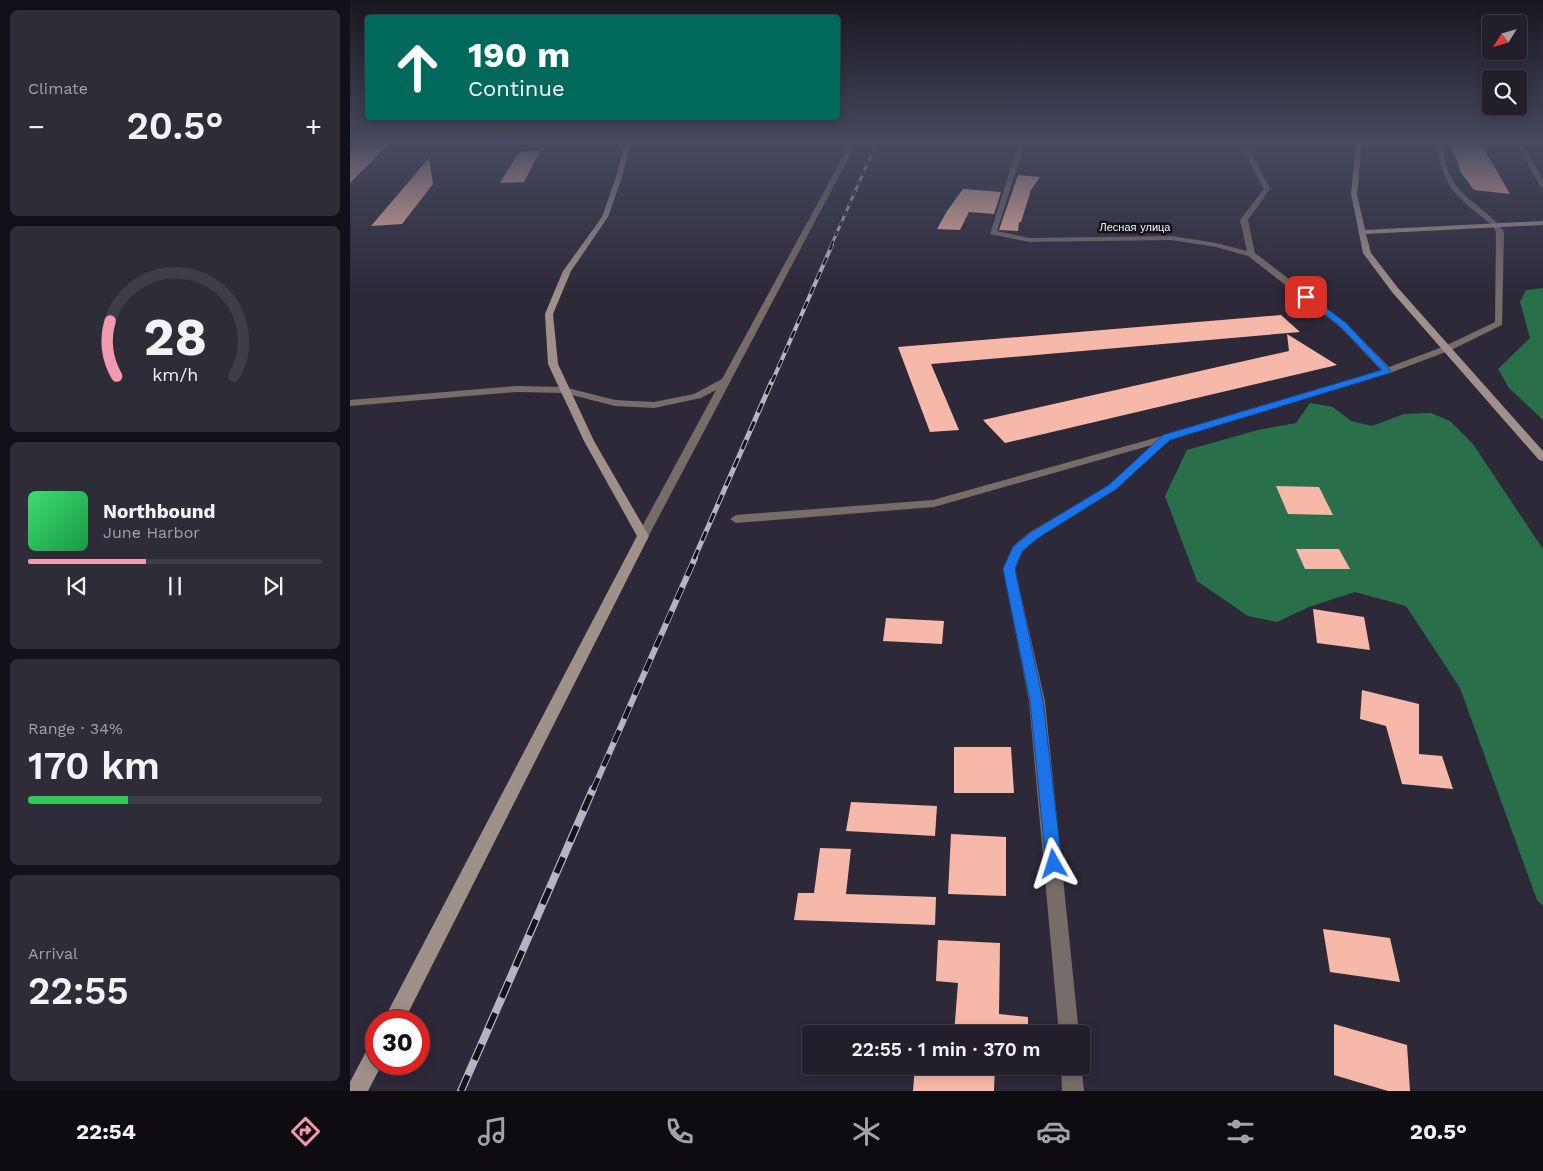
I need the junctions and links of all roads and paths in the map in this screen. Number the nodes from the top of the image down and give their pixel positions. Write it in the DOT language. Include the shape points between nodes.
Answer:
graph roads {
  1 [pos="613,193"];
  2 [pos="827,193"];
  3 [pos="1006,193"];
  4 [pos="1264,193"];
  5 [pos="1354,193"];
  6 [pos="1460,193"];
  7 [pos="1543,223"];
  8 [pos="1496,225"];
  9 [pos="1361,232"];
  10 [pos="1251,254"];
  11 [pos="1448,348"];
  12 [pos="1387,371"];
  13 [pos="727,380"];
  14 [pos="564,390"];
  15 [pos="350,403"];
  16 [pos="1166,438"];
  17 [pos="1543,458"];
  18 [pos="736,519"];
  19 [pos="643,536"];
  20 [pos="399,1010"];
  21 [pos="1068,1025"];
  22 [pos="365,1075"];
  23 [pos="1072,1075"];
  24 [pos="357,1091"];
  25 [pos="1073,1091"];
  1 -- 14 [label="street" via="605,216 566,271 549,314 553,364"];
  2 -- 13 [label="street"];
  3 -- 10 [label="street, Лесная улица" via="993,232 1029,240 1171,238"];
  4 -- 10 [label="street" via="1244,220"];
  5 -- 9 [label="street"];
  6 -- 8 [label="street"];
  7 -- 8 [label="street"];
  8 -- 9 [label="street"];
  8 -- 11 [label="street" via="1500,232 1499,323"];
  9 -- 11 [label="street" via="1367,253 1395,290"];
  10 -- 12 [label="street, Лесная улица" via="1343,325"];
  11 -- 12 [label="street"];
  11 -- 17 [label="street"];
  12 -- 16 [label="street"];
  13 -- 14 [label="street" via="697,396 654,405 615,403"];
  13 -- 19 [label="street"];
  14 -- 15 [label="street" via="517,389"];
  14 -- 19 [label="street"];
  16 -- 18 [label="street" via="934,503"];
  16 -- 21 [label="street" via="1113,487 1034,535 1017,549 1009,569 1036,701"];
  19 -- 20 [label="street"];
  22 -- 24 [label="street"];
  23 -- 25 [label="street"];
}
